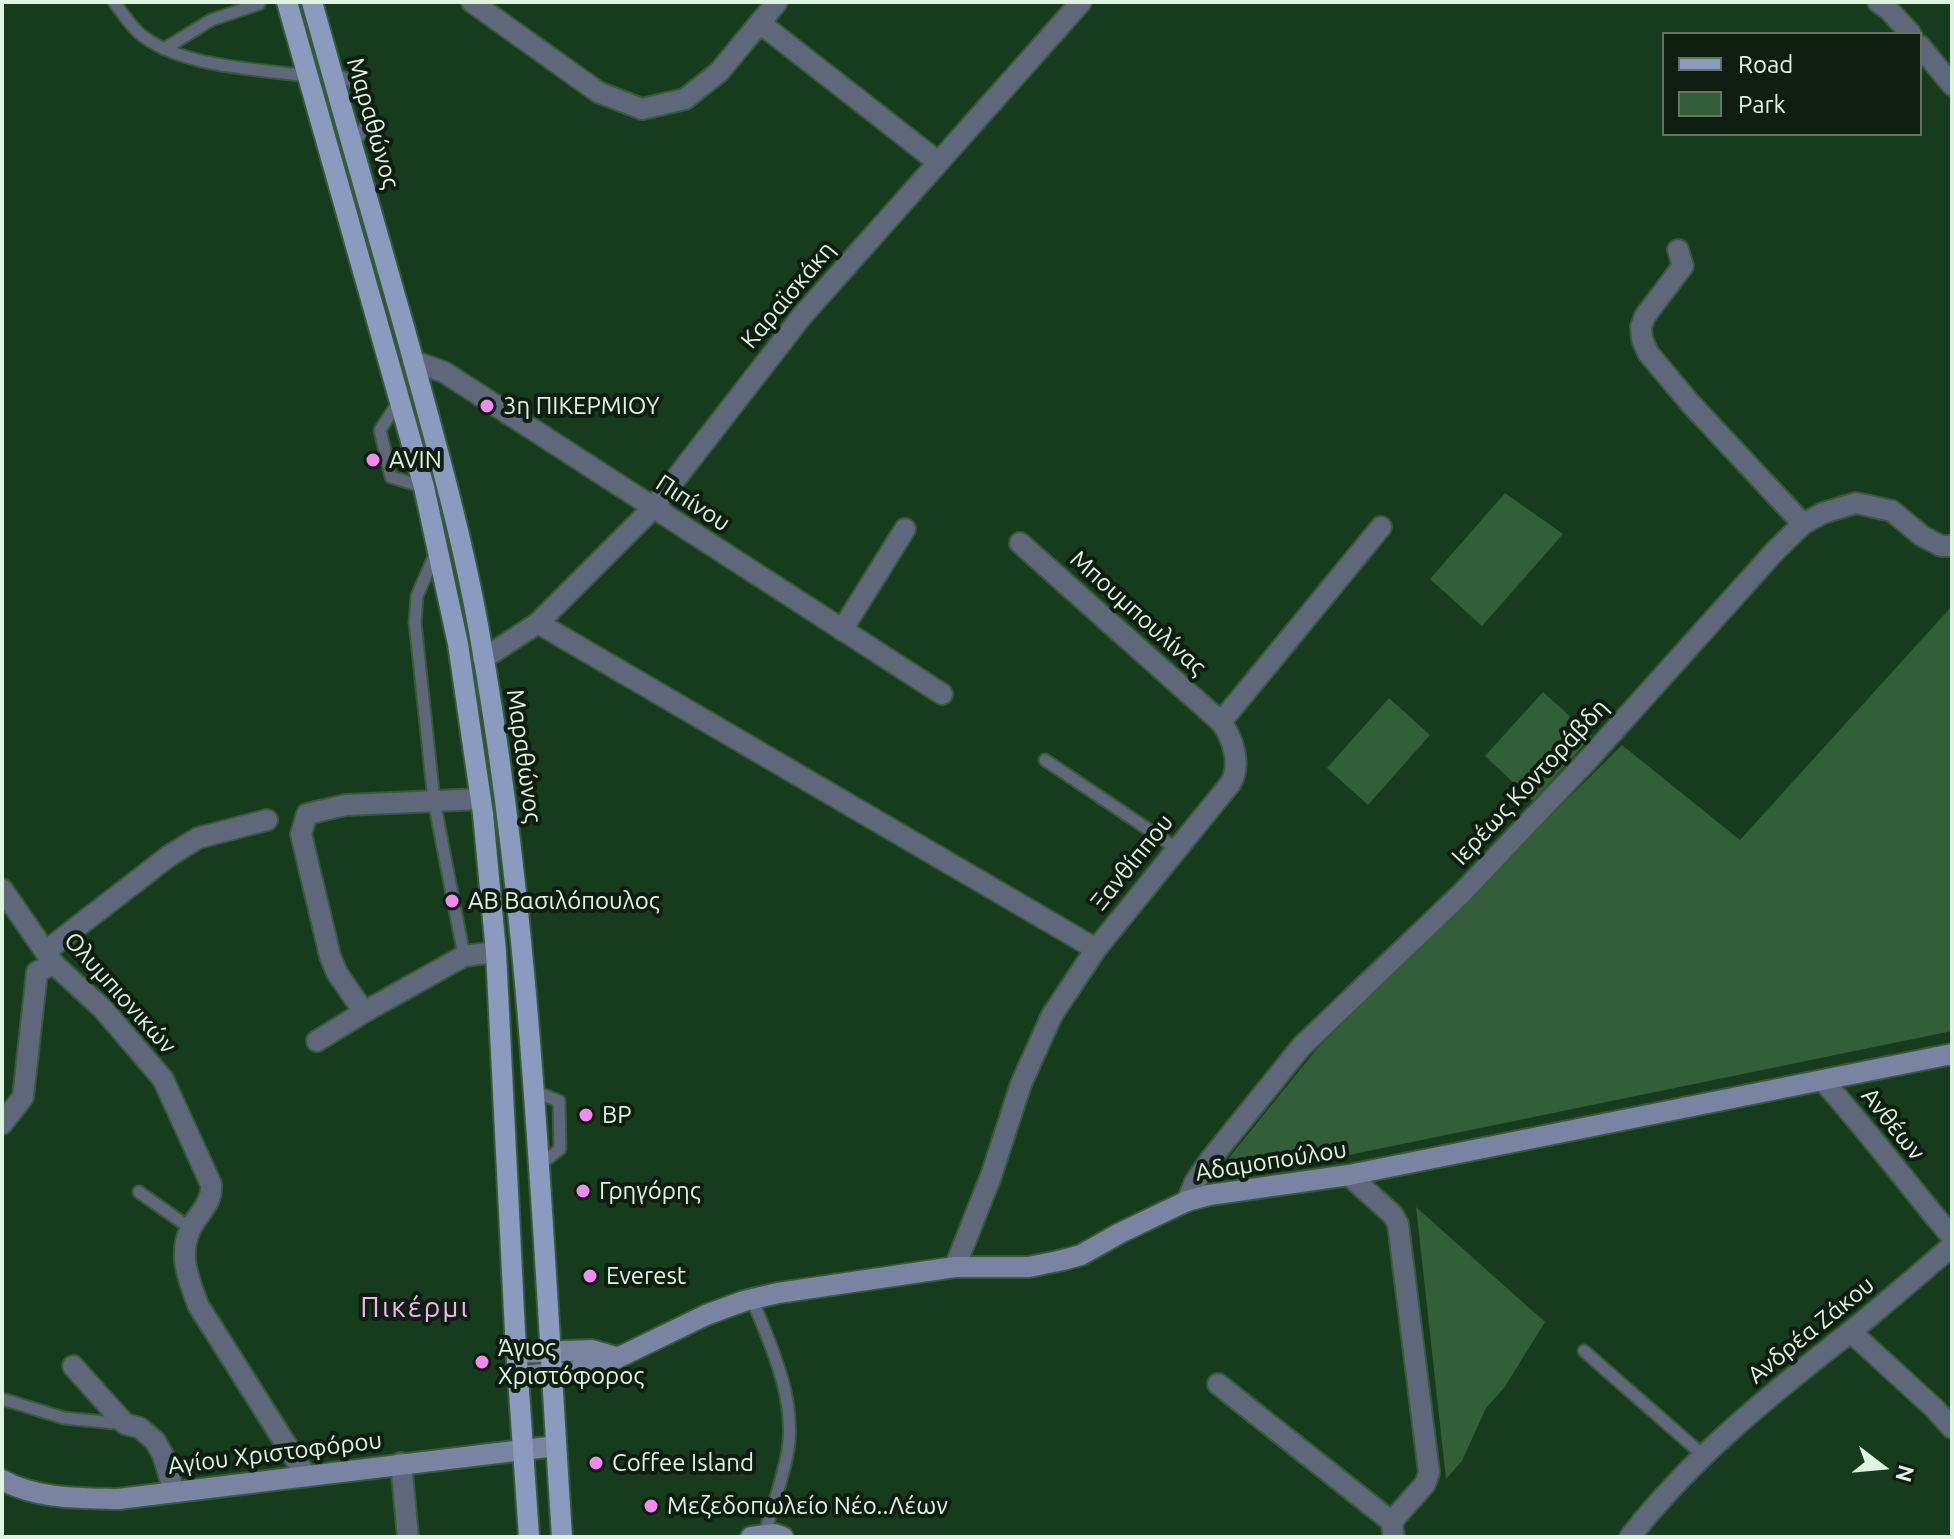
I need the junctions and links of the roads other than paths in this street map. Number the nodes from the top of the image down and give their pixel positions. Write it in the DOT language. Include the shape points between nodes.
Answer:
graph roads {
  1 [pos="114,2"];
  2 [pos="287,2"];
  3 [pos="312,2"];
  4 [pos="472,2"];
  5 [pos="777,2"];
  6 [pos="1081,2"];
  7 [pos="1878,2"];
  8 [pos="259,4"];
  9 [pos="760,23"];
  10 [pos="1909,32"];
  11 [pos="1922,48"];
  12 [pos="164,49"];
  13 [pos="308,76"];
  14 [pos="1952,85"];
  15 [pos="938,162"];
  16 [pos="1678,250"];
  17 [pos="413,361"];
  18 [pos="400,400"];
  19 [pos="424,487"];
  20 [pos="653,508"];
  21 [pos="1803,524"];
  22 [pos="1381,527"];
  23 [pos="905,529"];
  24 [pos="1020,543"];
  25 [pos="1952,546"];
  26 [pos="438,547"];
  27 [pos="538,623"];
  28 [pos="842,630"];
  29 [pos="483,659"];
  30 [pos="942,694"];
  31 [pos="1221,722"];
  32 [pos="1045,760"];
  33 [pos="481,799"];
  34 [pos="434,801"];
  35 [pos="267,820"];
  36 [pos="1176,848"];
  37 [pos="2,889"];
  38 [pos="1096,949"];
  39 [pos="496,952"];
  40 [pos="464,956"];
  41 [pos="50,957"];
  42 [pos="364,1012"];
  43 [pos="317,1041"];
  44 [pos="1952,1054"];
  45 [pos="1824,1082"];
  46 [pos="2,1124"];
  47 [pos="1349,1175"];
  48 [pos="139,1192"];
  49 [pos="1187,1201"];
  50 [pos="190,1228"];
  51 [pos="1952,1237"];
  52 [pos="1952,1246"];
  53 [pos="955,1267"];
  54 [pos="752,1299"];
  55 [pos="1851,1332"];
  56 [pos="550,1351"];
  57 [pos="1584,1351"];
  58 [pos="516,1353"];
  59 [pos="616,1357"];
  60 [pos="73,1366"];
  61 [pos="551,1374"];
  62 [pos="518,1376"];
  63 [pos="1218,1384"];
  64 [pos="2,1399"];
  65 [pos="125,1424"];
  66 [pos="1952,1428"];
  67 [pos="556,1446"];
  68 [pos="523,1450"];
  69 [pos="1704,1456"];
  70 [pos="401,1463"];
  71 [pos="306,1476"];
  72 [pos="5,1486"];
  73 [pos="174,1492"];
  74 [pos="1393,1530"];
  75 [pos="1638,1534"];
  76 [pos="766,1536"];
  77 [pos="408,1537"];
  78 [pos="529,1537"];
  79 [pos="562,1537"];
  1 -- 12 [label="lane" via="138,32"];
  2 -- 13 [label="main road, Μαραθώνος"];
  3 -- 17 [label="main road, Μαραθώνος"];
  4 -- 9 [label="street" via="598,92 642,109 685,99 719,72"];
  5 -- 9 [label="street"];
  6 -- 15 [label="street, Καραϊσκάκη"];
  7 -- 10 [label="street"];
  8 -- 12 [label="lane" via="211,20"];
  9 -- 15 [label="street"];
  11 -- 14 [label="street"];
  12 -- 13 [label="lane"];
  13 -- 18 [label="main road, Μαραθώνος"];
  15 -- 20 [label="street, Καραϊσκάκη" via="802,316"];
  16 -- 21 [label="street" via="1683,266 1641,327 1648,353"];
  17 -- 20 [label="street, Πιπίνου" via="444,372"];
  17 -- 29 [label="main road, Μαραθώνος" via="458,529"];
  18 -- 19 [label="main road, Μαραθώνος"];
  18 -- 19 [label="lane" via="380,430 391,477"];
  19 -- 26 [label="main road, Μαραθώνος"];
  20 -- 27 [label="street, Καραϊσκάκη"];
  20 -- 28 [label="street, Πιπίνου"];
  21 -- 25 [label="street, Ιερέως Κοντοράβδη" via="1856,503 1892,511 1922,536"];
  21 -- 49 [label="street, Ιερέως Κοντοράβδη" via="1462,893 1301,1047 1210,1160"];
  22 -- 31 [label="street"];
  23 -- 28 [label="street"];
  24 -- 31 [label="street, Μπουμπουλίνας"];
  26 -- 33 [label="main road, Μαραθώνος"];
  26 -- 34 [label="lane" via="414,615"];
  27 -- 29 [label="street, Καραϊσκάκη"];
  27 -- 38 [label="street"];
  28 -- 30 [label="street, Πιπίνου"];
  29 -- 56 [label="main road, Μαραθώνος" via="507,813"];
  31 -- 36 [label="street, Ξανθίππου" via="1236,761 1234,777"];
  32 -- 36 [label="lane"];
  33 -- 34 [label="street"];
  33 -- 39 [label="main road, Μαραθώνος"];
  34 -- 40 [label="lane"];
  34 -- 42 [label="street" via="346,805 307,814 301,834 330,956"];
  35 -- 41 [label="street" via="198,838 169,856"];
  36 -- 38 [label="street, Ξανθίππου"];
  37 -- 41 [label="street, Ολυμπιονικών"];
  38 -- 53 [label="street, Ξανθίππου" via="1040,1039"];
  39 -- 40 [label="street"];
  39 -- 58 [label="main road, Μαραθώνος"];
  40 -- 42 [label="street"];
  41 -- 46 [label="street" via="37,972 23,1097"];
  41 -- 50 [label="street, Ολυμπιονικών" via="103,1009 174,1098 211,1184 209,1200"];
  42 -- 43 [label="street"];
  44 -- 45 [label="street, Αδαμοπούλου"];
  45 -- 47 [label="street, Αδαμοπούλου"];
  45 -- 51 [label="street, Ανθέων"];
  47 -- 49 [label="street, Αδαμοπούλου"];
  47 -- 74 [label="street" via="1398,1224 1429,1473"];
  48 -- 50 [label="lane"];
  49 -- 53 [label="street, Αδαμοπούλου" via="1081,1255 1029,1267"];
  50 -- 71 [label="street, Ολυμπιονικών" via="183,1260 198,1305"];
  52 -- 55 [label="street, Ανδρέα Ζάκου"];
  53 -- 54 [label="street, Αδαμοπούλου"];
  54 -- 59 [label="street, Αδαμοπούλου"];
  54 -- 76 [label="lane" via="788,1405 788,1448"];
  55 -- 66 [label="street"];
  55 -- 69 [label="street, Ανδρέα Ζάκου" via="1787,1380"];
  56 -- 58 [label="street"];
  56 -- 59 [label="street" via="598,1351"];
  56 -- 61 [label="main road, Μαραθώνος"];
  57 -- 69 [label="lane"];
  58 -- 62 [label="main road, Μαραθώνος"];
  59 -- 61 [label="street, Αδαμοπούλου" via="596,1367"];
  60 -- 65 [label="street"];
  61 -- 62 [label="street, Αδαμοπούλου"];
  61 -- 67 [label="main road, Μαραθώνος"];
  62 -- 68 [label="main road, Μαραθώνος"];
  63 -- 74 [label="street"];
  64 -- 65 [label="lane" via="64,1418"];
  65 -- 73 [label="street" via="155,1441"];
  67 -- 68 [label="street, Αγίου Χριστοφόρου"];
  67 -- 79 [label="main road, Μαραθώνος"];
  68 -- 70 [label="street, Αγίου Χριστοφόρου"];
  68 -- 78 [label="main road, Μαραθώνος"];
  69 -- 75 [label="street, Ανδρέα Ζάκου"];
  70 -- 71 [label="street, Αγίου Χριστοφόρου"];
  70 -- 77 [label="street"];
  71 -- 73 [label="street, Αγίου Χριστοφόρου"];
  72 -- 73 [label="street, Αγίου Χριστοφόρου" via="88,1498"];
}
